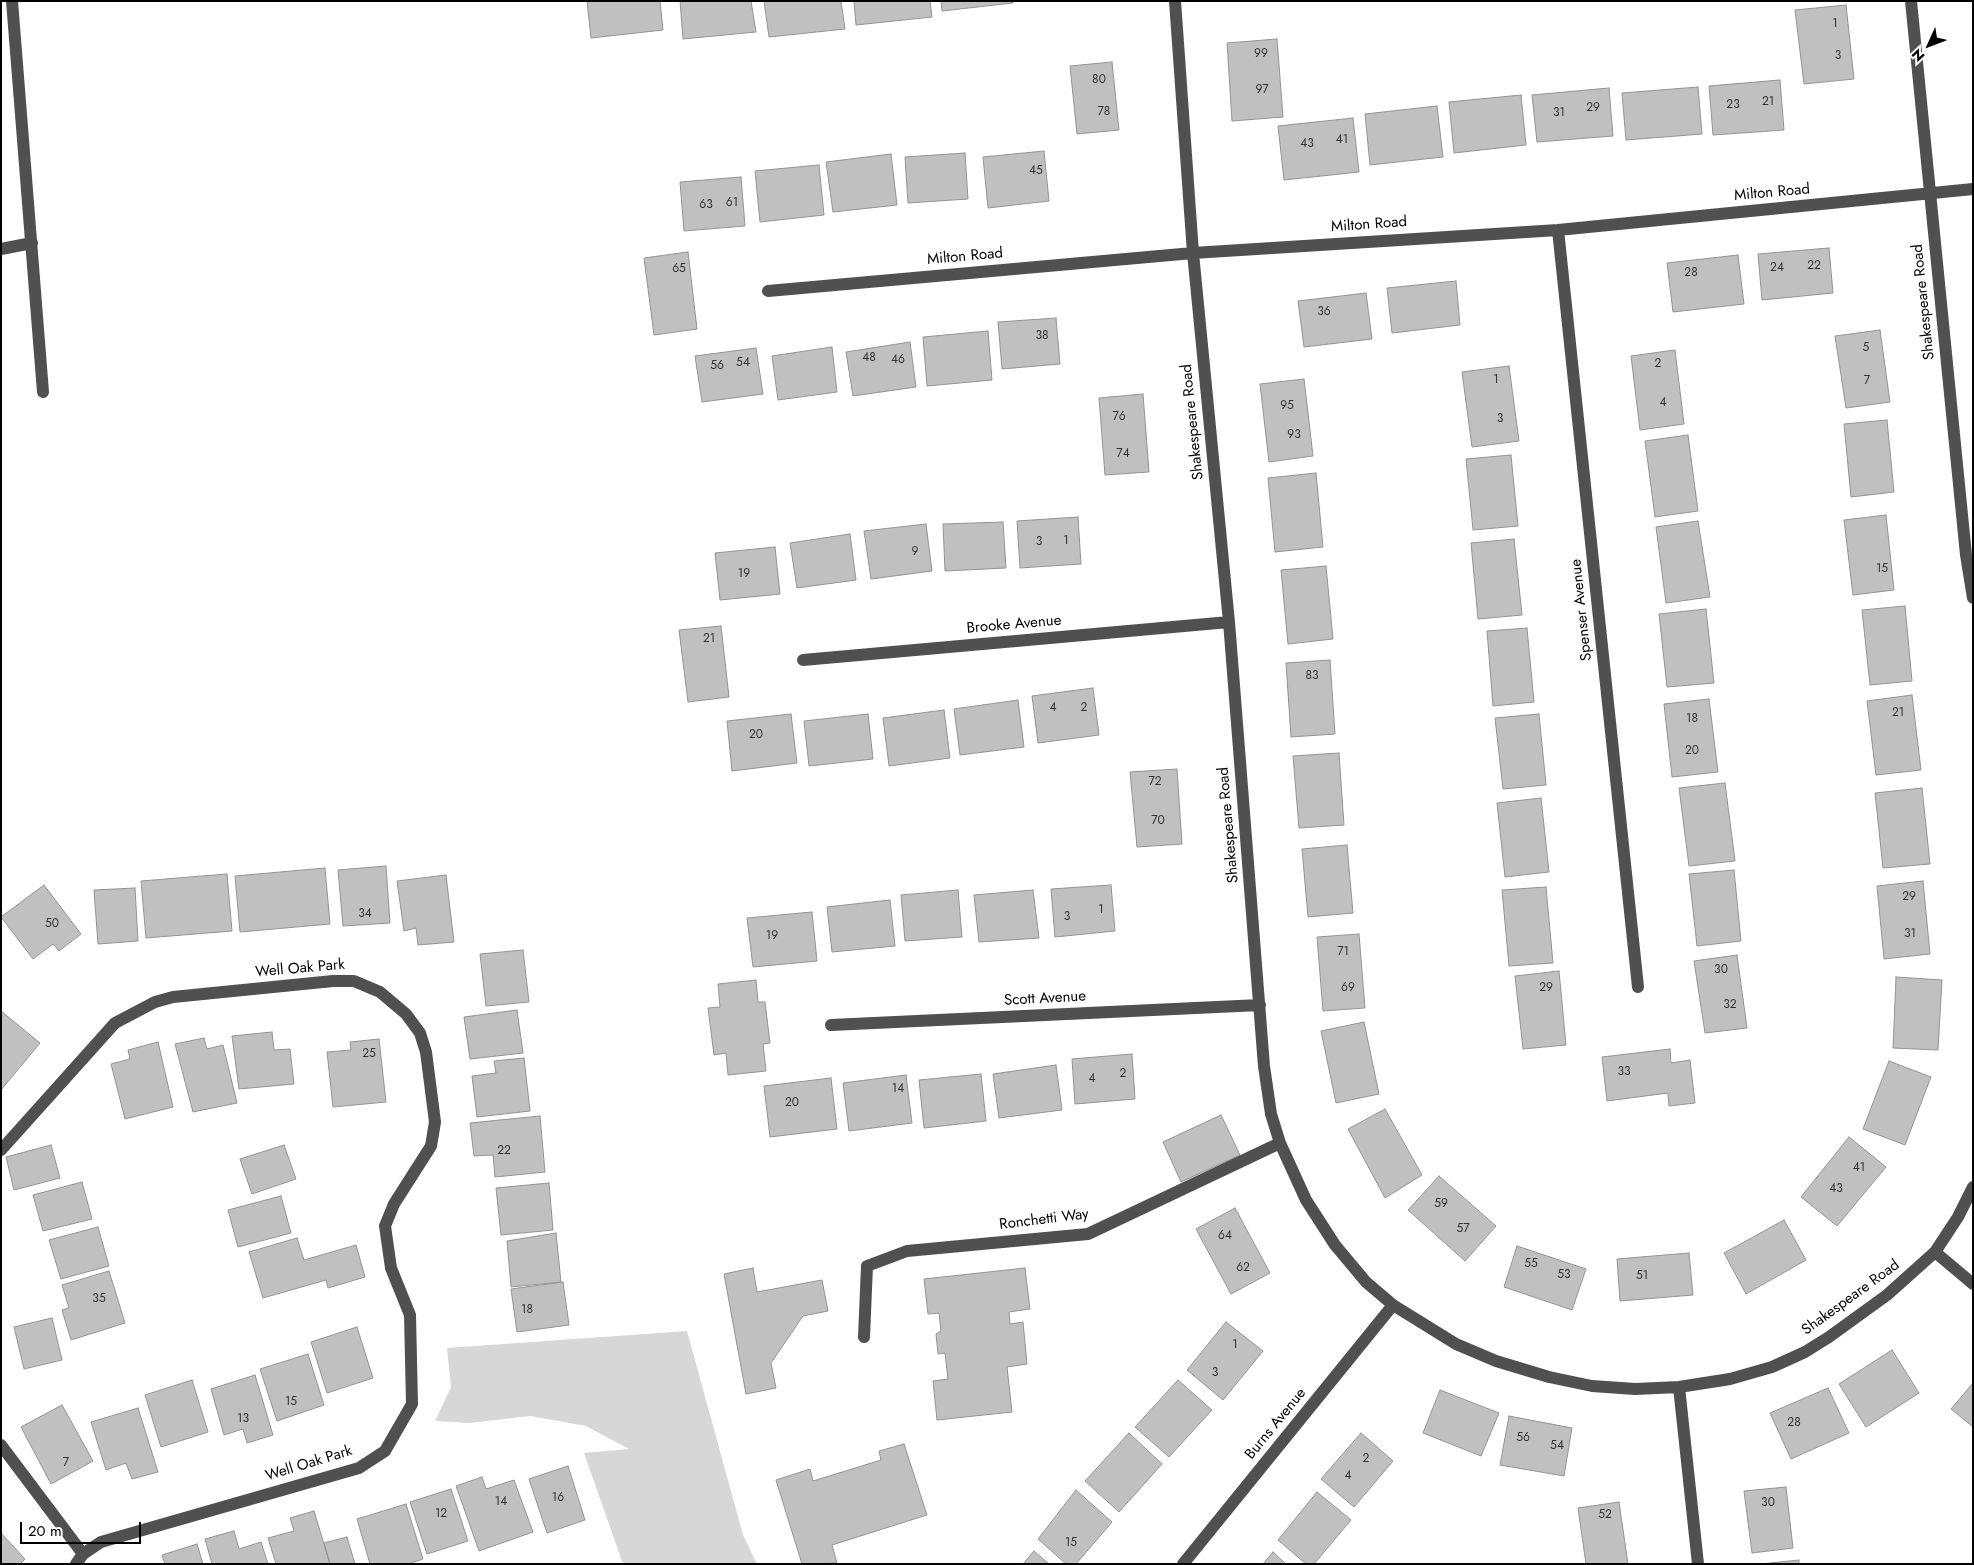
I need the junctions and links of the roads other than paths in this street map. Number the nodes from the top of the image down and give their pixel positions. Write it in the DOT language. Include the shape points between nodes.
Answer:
graph roads {
  1 [pos="12,1"];
  2 [pos="1175,1"];
  3 [pos="1911,1"];
  4 [pos="1973,189"];
  5 [pos="1930,194"];
  6 [pos="1558,230"];
  7 [pos="32,243"];
  8 [pos="1,249"];
  9 [pos="1193,253"];
  10 [pos="768,291"];
  11 [pos="43,392"];
  12 [pos="1970,555"];
  13 [pos="1973,598"];
  14 [pos="1229,622"];
  15 [pos="803,660"];
  16 [pos="1638,987"];
  17 [pos="1260,1004"];
  18 [pos="831,1025"];
  19 [pos="1280,1143"];
  20 [pos="1,1150"];
  21 [pos="1973,1187"];
  22 [pos="1935,1252"];
  23 [pos="1973,1284"];
  24 [pos="1394,1306"];
  25 [pos="864,1337"];
  26 [pos="1679,1387"];
  27 [pos="1,1445"];
  28 [pos="80,1559"];
  29 [pos="1183,1564"];
  30 [pos="1698,1564"];
  1 -- 7 [label="street"];
  2 -- 9 [label="street, Shakespeare Road"];
  3 -- 5 [label="street, Shakespeare Road"];
  4 -- 5 [label="street, Milton Road"];
  5 -- 6 [label="street, Milton Road"];
  5 -- 12 [label="street, Shakespeare Road"];
  6 -- 9 [label="street, Milton Road"];
  6 -- 16 [label="street, Spenser Avenue"];
  7 -- 8 [label="street"];
  7 -- 11 [label="street"];
  9 -- 10 [label="street, Milton Road"];
  9 -- 14 [label="street, Shakespeare Road"];
  12 -- 13 [label="street, Shakespeare Road"];
  14 -- 15 [label="street, Brooke Avenue"];
  14 -- 17 [label="street, Shakespeare Road"];
  17 -- 18 [label="street, Scott Avenue"];
  17 -- 19 [label="street, Shakespeare Road" via="1264,1066 1271,1114"];
  19 -- 24 [label="street, Shakespeare Road" via="1306,1200 1335,1245 1366,1282"];
  19 -- 25 [label="street, Ronchetti Way" via="1088,1234 907,1251 867,1266"];
  20 -- 28 [label="street, Well Oak Park" via="115,1023 155,1002 173,997 354,981 380,992 406,1014 420,1033 426,1052 435,1122 431,1146 394,1204 385,1226 391,1268 410,1315 412,1404 385,1451 359,1468 101,1542"];
  21 -- 22 [label="street, Shakespeare Road"];
  22 -- 23 [label="street"];
  22 -- 26 [label="street, Shakespeare Road" via="1887,1295 1805,1352 1730,1379"];
  24 -- 26 [label="street, Shakespeare Road" via="1456,1344 1549,1378 1592,1386"];
  24 -- 29 [label="street, Burns Avenue"];
  26 -- 30 [label="street"];
  27 -- 28 [label="street, Well Oak Park"];
}
